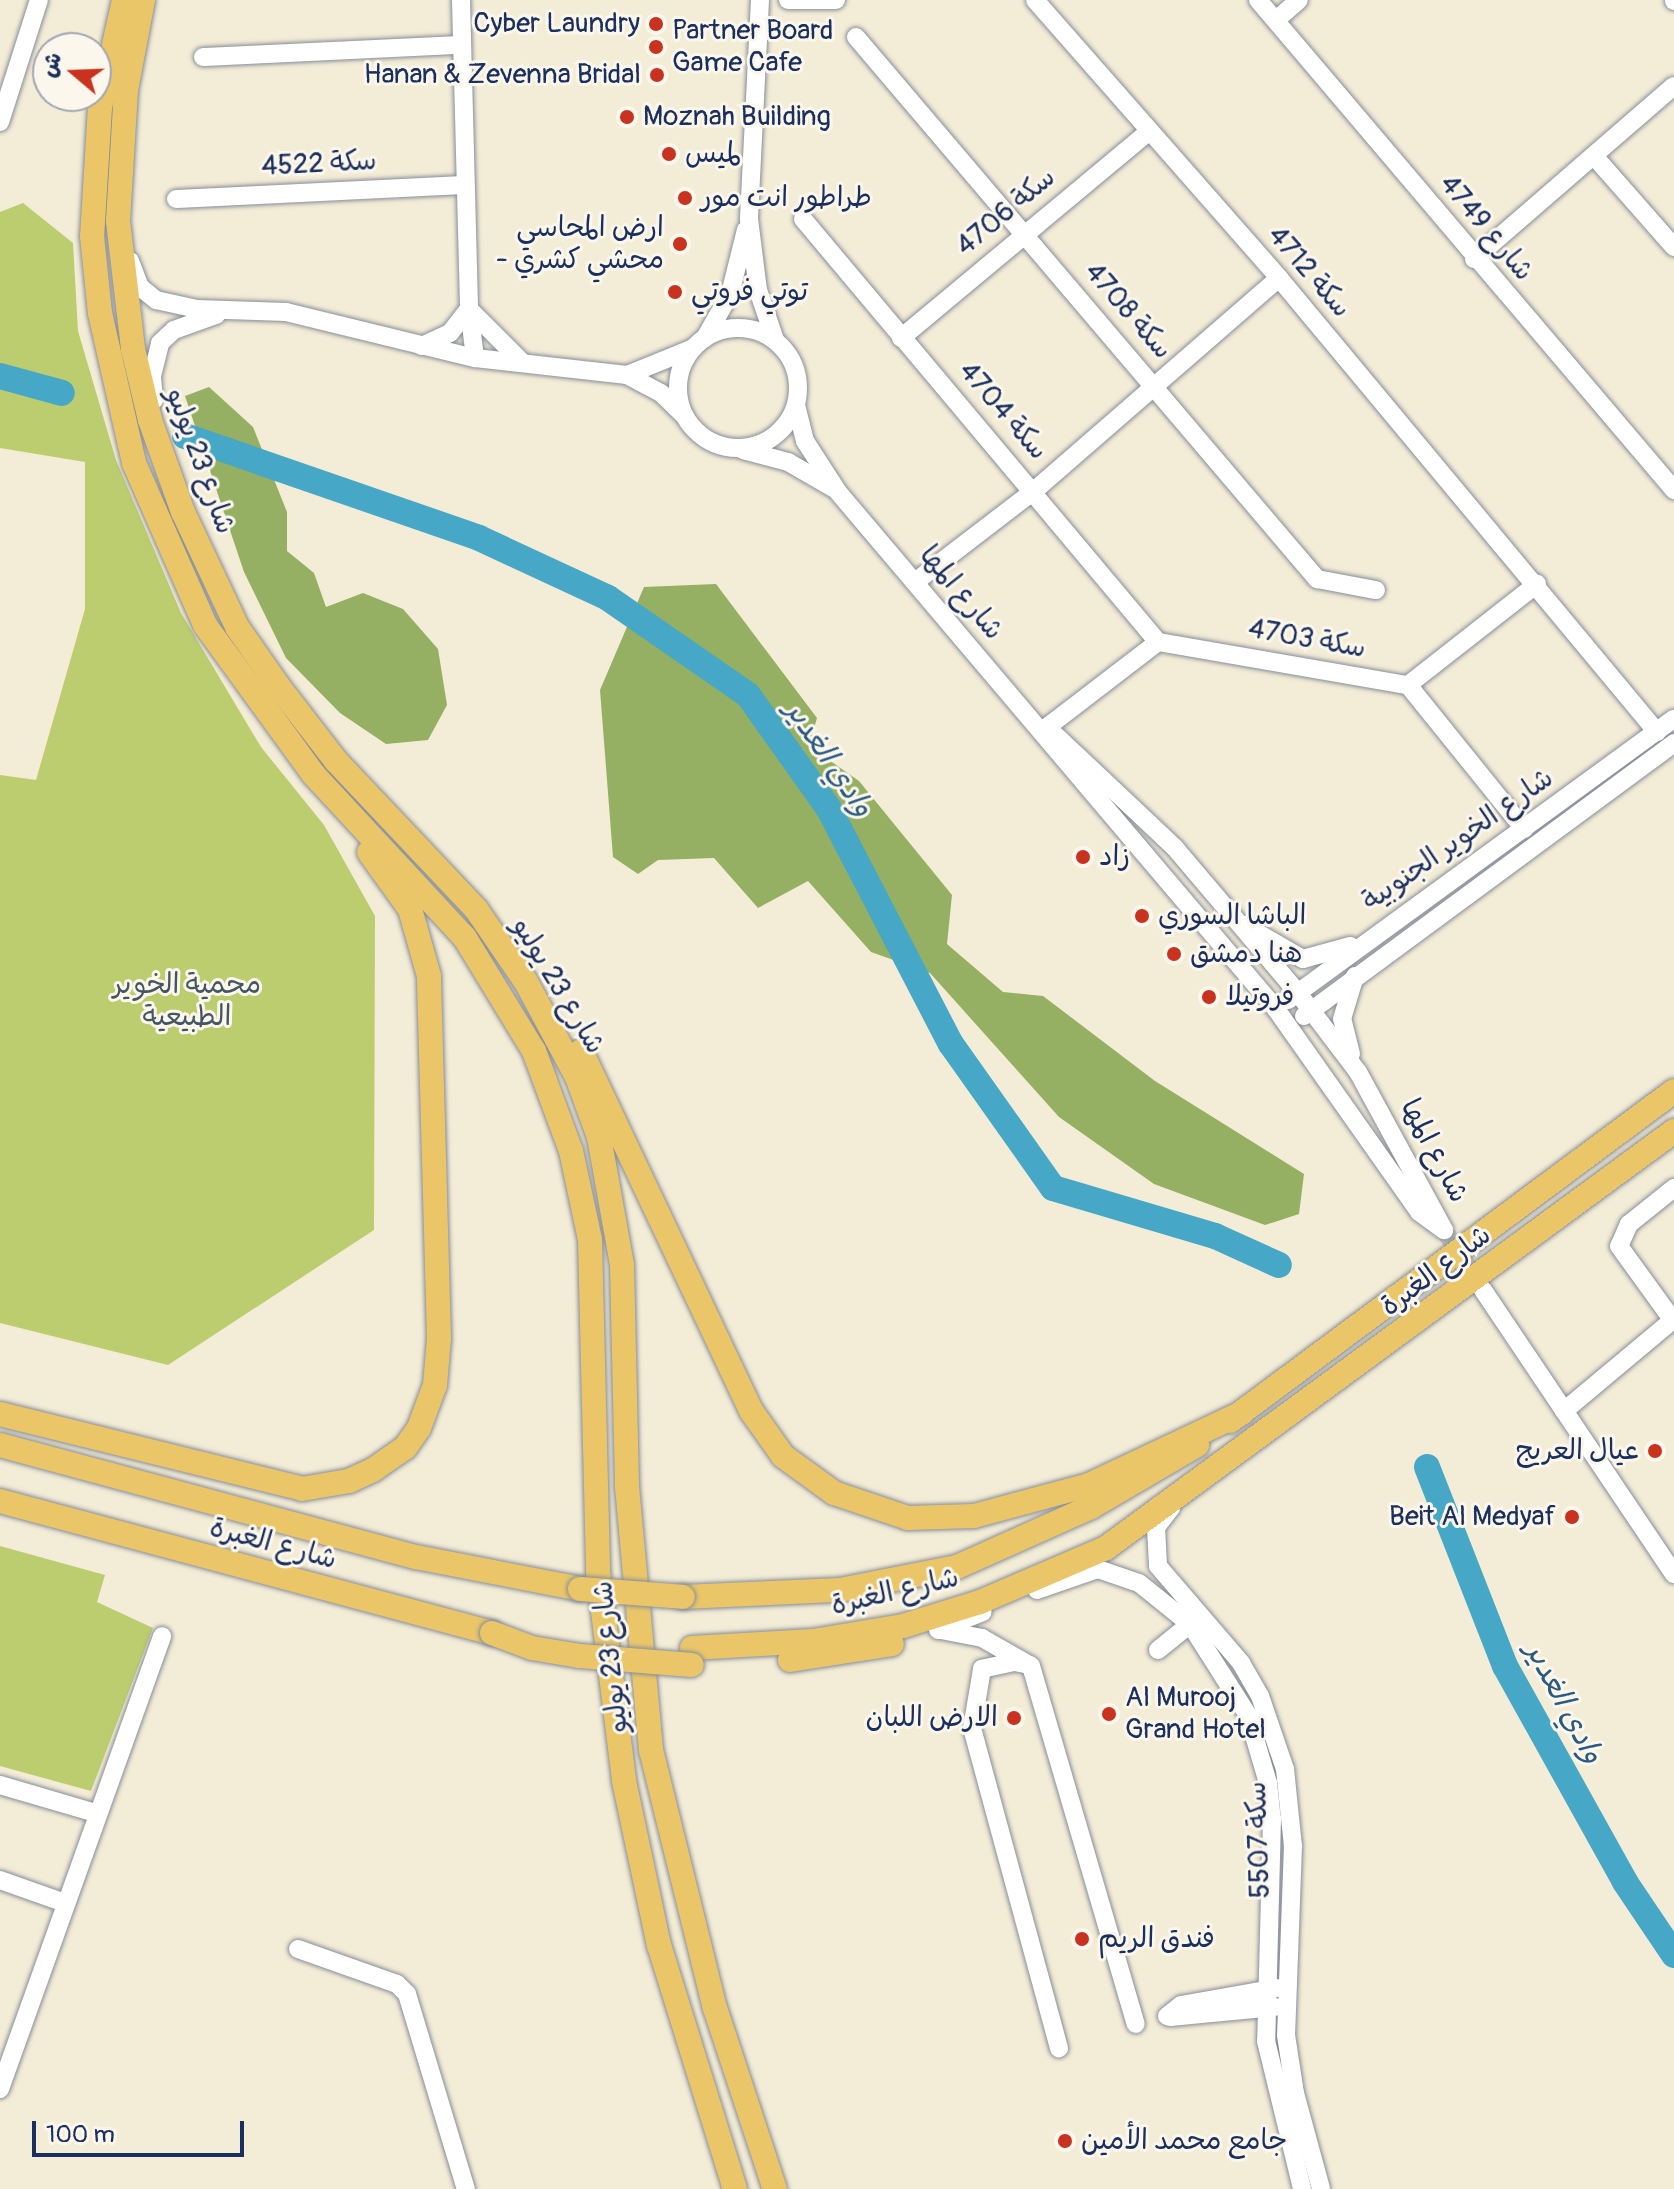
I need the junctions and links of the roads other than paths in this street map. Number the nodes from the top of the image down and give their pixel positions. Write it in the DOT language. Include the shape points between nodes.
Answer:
graph roads {
  1 [pos="39,0"];
  2 [pos="124,0"];
  3 [pos="143,0"];
  4 [pos="461,0"];
  5 [pos="760,0"];
  6 [pos="788,0"];
  7 [pos="836,0"];
  8 [pos="1035,0"];
  9 [pos="1258,0"];
  10 [pos="1299,0"];
  11 [pos="1276,20"];
  12 [pos="856,37"];
  13 [pos="462,45"];
  14 [pos="203,57"];
  15 [pos="1674,86"];
  16 [pos="126,90"];
  17 [pos="0,122"];
  18 [pos="1148,132"];
  19 [pos="1594,156"];
  20 [pos="465,185"];
  21 [pos="176,199"];
  22 [pos="749,219"];
  23 [pos="803,219"];
  24 [pos="1023,233"];
  25 [pos="1674,247"];
  26 [pos="1474,259"];
  27 [pos="1279,278"];
  28 [pos="469,309"];
  29 [pos="230,311"];
  30 [pos="901,338"];
  31 [pos="775,340"];
  32 [pos="699,343"];
  33 [pos="422,346"];
  34 [pos="475,358"];
  35 [pos="522,362"];
  36 [pos="627,375"];
  37 [pos="1156,386"];
  38 [pos="796,405"];
  39 [pos="684,415"];
  40 [pos="740,449"];
  41 [pos="1670,477"];
  42 [pos="1035,490"];
  43 [pos="838,492"];
  44 [pos="183,512"];
  45 [pos="915,582"];
  46 [pos="1537,584"];
  47 [pos="1376,590"];
  48 [pos="1158,642"];
  49 [pos="1408,685"];
  50 [pos="1674,719"];
  51 [pos="1042,731"];
  52 [pos="1657,732"];
  53 [pos="1674,743"];
  54 [pos="314,775"];
  55 [pos="1524,829"];
  56 [pos="451,881"];
  57 [pos="1243,925"];
  58 [pos="1364,941"];
  59 [pos="1357,972"];
  60 [pos="1298,993"];
  61 [pos="1276,1009"];
  62 [pos="1311,1010"];
  63 [pos="1289,1027"];
  64 [pos="1358,1072"];
  65 [pos="1674,1091"];
  66 [pos="1674,1131"];
  67 [pos="1674,1188"];
  68 [pos="1483,1290"];
  69 [pos="1673,1321"];
  70 [pos="1564,1411"];
  71 [pos="1242,1413"];
  72 [pos="0,1414"];
  73 [pos="0,1445"];
  74 [pos="1189,1491"];
  75 [pos="0,1501"];
  76 [pos="1674,1574"];
  77 [pos="1190,1624"];
  78 [pos="938,1630"];
  79 [pos="162,1636"];
  80 [pos="1158,1650"];
  81 [pos="692,1657"];
  82 [pos="1031,1666"];
  83 [pos="0,1785"];
  84 [pos="96,1813"];
  85 [pos="0,1880"];
  86 [pos="65,1903"];
  87 [pos="298,1949"];
  88 [pos="1287,1988"];
  89 [pos="1264,1998"];
  90 [pos="1287,2008"];
  91 [pos="1136,2024"];
  92 [pos="1059,2048"];
  93 [pos="0,2089"];
  94 [pos="466,2189"];
  95 [pos="735,2189"];
  96 [pos="775,2189"];
  97 [pos="1302,2189"];
  98 [pos="1321,2189"];
  1 -- 17 [label="street"];
  2 -- 54 [label="main road, شارع 23 يوليو" via="100,107 92,236 111,376 134,463 205,625"];
  3 -- 16 [label="main road, شارع 23 يوليو"];
  4 -- 13 [label="street"];
  5 -- 22 [label="street"];
  6 -- 7 [label="street"];
  8 -- 18 [label="street, سكة 4712"];
  9 -- 11 [label="street, 4749 شارع"];
  10 -- 11 [label="street"];
  11 -- 26 [label="street, 4749 شارع"];
  12 -- 24 [label="street, سكة 4708"];
  13 -- 14 [label="street"];
  13 -- 20 [label="street"];
  15 -- 19 [label="street"];
  16 -- 29 [label="street" via="131,270 156,300"];
  16 -- 44 [label="main road, شارع 23 يوليو" via="118,221 125,293 150,420"];
  18 -- 24 [label="street, 4706 سكة"];
  18 -- 27 [label="street, سكة 4712"];
  19 -- 25 [label="street"];
  19 -- 26 [label="street"];
  20 -- 21 [label="street, سكة 4522"];
  20 -- 28 [label="street"];
  22 -- 31 [label="street" via="758,290"];
  22 -- 32 [label="street" via="730,294"];
  23 -- 30 [label="street, سكة 4704"];
  24 -- 30 [label="street, 4706 سكة"];
  24 -- 37 [label="street, سكة 4708"];
  26 -- 41 [label="street, 4749 شارع"];
  27 -- 37 [label="street"];
  27 -- 46 [label="street, سكة 4712"];
  28 -- 33 [label="street" via="450,333"];
  28 -- 34 [label="street"];
  28 -- 35 [label="street"];
  29 -- 33 [label="street" via="335,321"];
  29 -- 44 [label="street" via="174,330 160,343 154,363 153,396"];
  30 -- 42 [label="street, سكة 4704"];
  31 -- 32 [label="street" via="733,328"];
  31 -- 38 [label="street" via="797,376"];
  32 -- 36 [label="street"];
  32 -- 39 [label="street" via="678,380"];
  33 -- 34 [label="street"];
  34 -- 35 [label="street"];
  35 -- 36 [label="street"];
  36 -- 39 [label="street" via="661,393"];
  37 -- 42 [label="street"];
  37 -- 47 [label="street, سكة 4708" via="1317,579"];
  38 -- 40 [label="street" via="775,436"];
  38 -- 43 [label="street, شارع المها" via="805,441"];
  39 -- 40 [label="street" via="707,440"];
  40 -- 43 [label="street, شارع المها" via="788,462"];
  42 -- 45 [label="street"];
  42 -- 48 [label="street, سكة 4704"];
  43 -- 45 [label="street, شارع المها"];
  44 -- 56 [label="main road, شارع 23 يوليو" via="237,627 279,687 336,761"];
  45 -- 51 [label="street, شارع المها"];
  46 -- 49 [label="street"];
  46 -- 52 [label="street, سكة 4712"];
  48 -- 49 [label="street, 4703 سكة"];
  48 -- 51 [label="street"];
  49 -- 55 [label="street"];
  50 -- 52 [label="street, شارع الخوير الجنوبية"];
  51 -- 57 [label="street, شارع المها" via="1052,732 1175,848"];
  51 -- 61 [label="street, شارع المها"];
  52 -- 55 [label="street, شارع الخوير الجنوبية"];
  53 -- 59 [label="street, شارع الخوير الجنوبية"];
  54 -- 72 [label="main road" via="396,887 426,951 439,1338 429,1408 405,1448 389,1462 349,1481 302,1489"];
  54 -- 95 [label="main road, شارع 23 يوليو" via="465,938 534,1051 563,1124 590,1240 598,1571 624,1781 663,1960"];
  55 -- 58 [label="street, شارع الخوير الجنوبية"];
  56 -- 71 [label="main road" via="489,907 566,1022 752,1412 783,1456 808,1477 888,1514 961,1518 1089,1485"];
  56 -- 96 [label="main road, شارع 23 يوليو" via="555,1030 599,1137 622,1265 628,1500 651,1750 715,2008"];
  57 -- 58 [label="street" via="1303,959"];
  57 -- 60 [label="street, شارع المها"];
  58 -- 60 [label="street, شارع الخوير الجنوبية"];
  59 -- 62 [label="street, شارع الخوير الجنوبية"];
  59 -- 64 [label="street" via="1345,1000 1342,1026"];
  60 -- 61 [label="street, شارع الخوير الجنوبية"];
  60 -- 62 [label="street, شارع المها"];
  61 -- 63 [label="street, شارع المها"];
  62 -- 63 [label="street, شارع الخوير الجنوبية"];
  62 -- 64 [label="street, شارع المها"];
  63 -- 64 [label="street, شارع المها" via="1419,1212 1444,1230"];
  65 -- 71 [label="main road, شارع الغبرة"];
  66 -- 74 [label="main road, شارع الغبرة"];
  67 -- 69 [label="street" via="1629,1224 1619,1246"];
  68 -- 70 [label="street"];
  69 -- 70 [label="street"];
  70 -- 76 [label="street"];
  71 -- 73 [label="main road, شارع الغبرة, bridge" via="1104,1501 957,1567 840,1590 683,1597 580,1589 416,1557"];
  74 -- 81 [label="main road, شارع الغبرة" via="1106,1548 980,1602 903,1626"];
  74 -- 88 [label="street, سكة 5507" via="1156,1527 1154,1554 1163,1576 1241,1663 1275,1732 1291,1807"];
  75 -- 81 [label="main road, شارع الغبرة, bridge" via="492,1633"];
  77 -- 78 [label="street, سكة 5507" via="1157,1594 1125,1576 1098,1569"];
  77 -- 80 [label="street"];
  77 -- 89 [label="street, سكة 5507" via="1248,1715 1268,1783 1272,1855"];
  78 -- 81 [label="main road" via="829,1656"];
  78 -- 82 [label="street" via="982,1638"];
  79 -- 84 [label="street"];
  82 -- 91 [label="street"];
  82 -- 92 [label="street" via="1014,1662 982,1669 972,1728"];
  83 -- 84 [label="street"];
  84 -- 86 [label="street"];
  85 -- 86 [label="street"];
  86 -- 93 [label="street"];
  87 -- 94 [label="street" via="397,1984 407,1994"];
  88 -- 89 [label="street"];
  88 -- 90 [label="street, سكة 5507"];
  89 -- 90 [label="street"];
  89 -- 97 [label="street, سكة 5507" via="1273,2085"];
  90 -- 98 [label="street, سكة 5507" via="1295,2093"];
}
